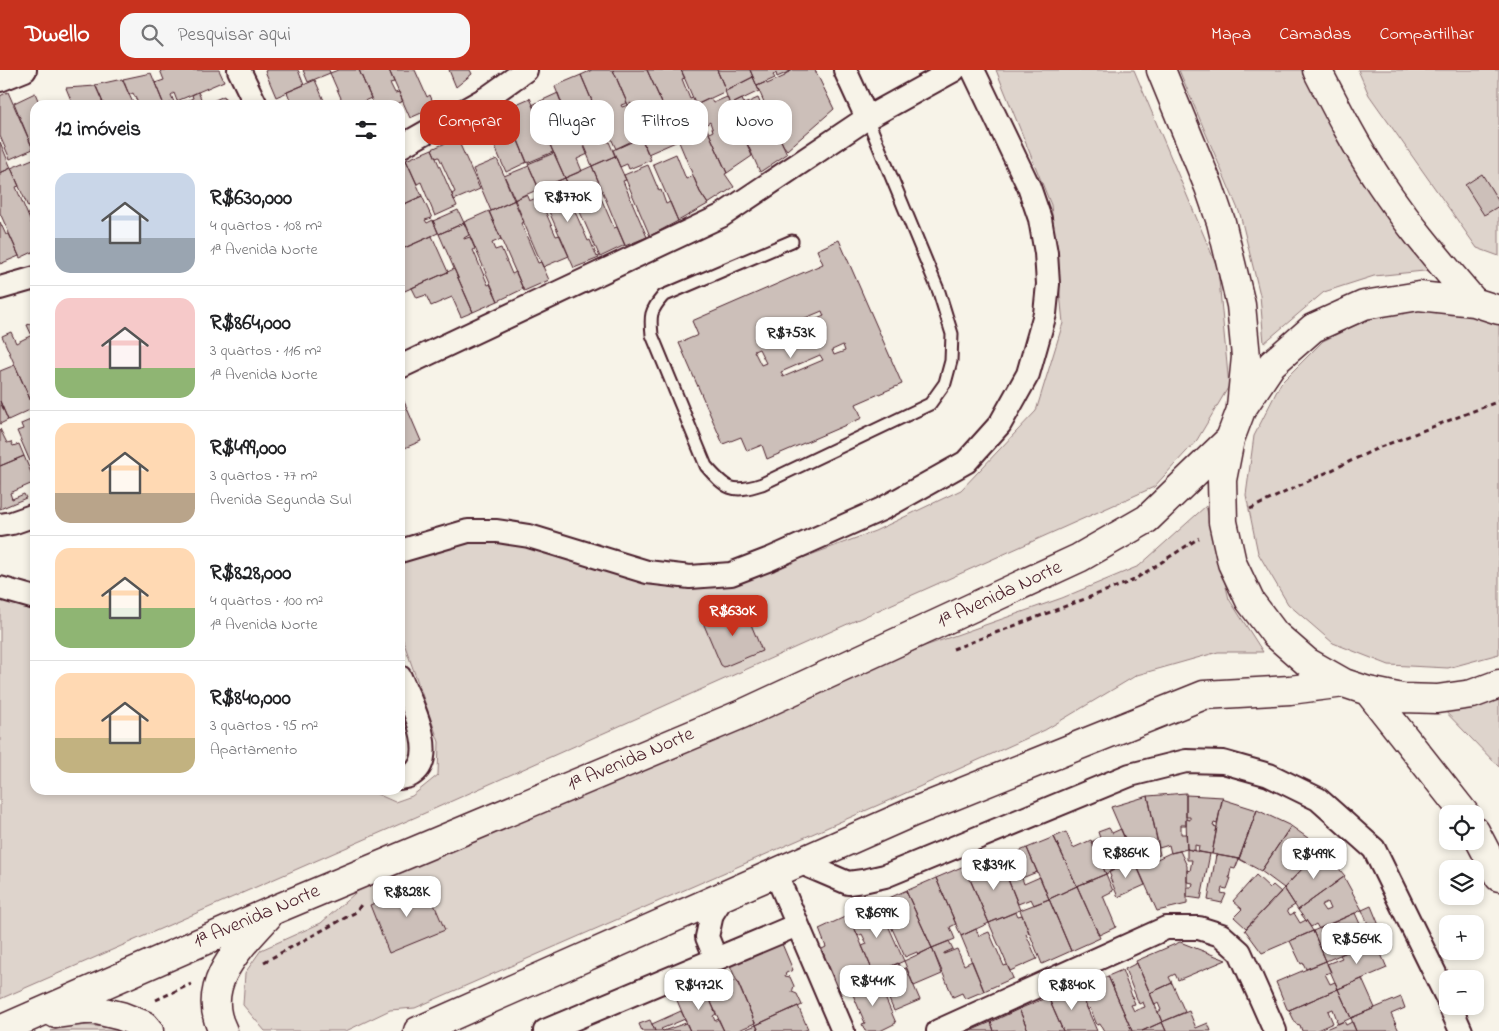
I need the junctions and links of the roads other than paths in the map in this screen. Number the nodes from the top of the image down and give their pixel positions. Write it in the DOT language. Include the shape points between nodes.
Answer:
graph roads {
  1 [pos="26,70"];
  2 [pos="239,70"];
  3 [pos="526,70"];
  4 [pos="845,70"];
  5 [pos="954,70"];
  6 [pos="973,70"];
  7 [pos="1161,70"];
  8 [pos="1317,70"];
  9 [pos="0,80"];
  10 [pos="254,100"];
  11 [pos="867,118"];
  12 [pos="405,144"];
  13 [pos="792,241"];
  14 [pos="30,279"];
  15 [pos="0,288"];
  16 [pos="1486,306"];
  17 [pos="405,365"];
  18 [pos="1241,410"];
  19 [pos="1230,439"];
  20 [pos="30,517"];
  21 [pos="0,525"];
  22 [pos="405,550"];
  23 [pos="0,588"];
  24 [pos="30,597"];
  25 [pos="1499,684"];
  26 [pos="1356,687"];
  27 [pos="405,690"];
  28 [pos="405,776"];
  29 [pos="1457,805"];
  30 [pos="1484,849"];
  31 [pos="787,868"];
  32 [pos="1499,877"];
  33 [pos="724,897"];
  34 [pos="274,910"];
  35 [pos="797,925"];
  36 [pos="716,959"];
  37 [pos="1439,982"];
  38 [pos="1454,1015"];
  39 [pos="27,1018"];
  40 [pos="0,1030"];
  41 [pos="149,1031"];
  42 [pos="223,1031"];
  43 [pos="418,1031"];
  44 [pos="545,1031"];
  45 [pos="843,1031"];
  46 [pos="938,1031"];
  47 [pos="1274,1031"];
  48 [pos="1461,1031"];
  1 -- 9 [label="street"];
  2 -- 10 [label="street"];
  3 -- 12 [label="street" via="488,97"];
  4 -- 11 [label="street"];
  5 -- 11 [label="street"];
  6 -- 22 [label="street" via="1029,188 1040,219 1048,284 1045,314 1028,374 1000,424 966,462 882,509 730,574 690,577 647,572 529,536 497,530 468,531"];
  7 -- 18 [label="main road" via="1221,222 1241,305 1246,357"];
  8 -- 16 [label="main road" via="1381,184 1420,237"];
  11 -- 13 [label="lane" via="939,292 952,334 951,361 944,382 930,404 762,484 744,490 729,487 706,466 652,335 650,319 653,307 662,296"];
  11 -- 17 [label="street" via="721,216"];
  14 -- 15 [label="street"];
  16 -- 18 [label="main road" via="1419,296 1364,305 1313,328 1272,364"];
  18 -- 19 [label="main road"];
  19 -- 26 [label="main road" via="1222,480 1223,522 1232,563 1250,601 1275,634 1307,662"];
  19 -- 34 [label="main road, 1ᵃ Avenida Norte" via="1148,519 1079,558 742,714"];
  20 -- 21 [label="street"];
  23 -- 24 [label="street"];
  25 -- 26 [label="main road" via="1472,694 1437,699 1402,698"];
  26 -- 29 [label="main road"];
  26 -- 31 [label="main road" via="1204,695 922,809"];
  27 -- 28 [label="street" via="422,732 424,750 421,765"];
  30 -- 32 [label="main road"];
  31 -- 33 [label="main road"];
  31 -- 35 [label="street"];
  31 -- 37 [label="street" via="848,883 885,876 1130,775 1186,761 1223,762 1268,775 1318,799 1374,849"];
  33 -- 36 [label="street" via="712,914 707,937"];
  33 -- 43 [label="main road"];
  34 -- 39 [label="main road, 1ᵃ Avenida Norte"];
  34 -- 42 [label="main road" via="233,954 220,976 216,1002"];
  35 -- 36 [label="street"];
  35 -- 45 [label="street"];
  36 -- 44 [label="street"];
  38 -- 48 [label="street"];
  39 -- 40 [label="main road, 1ᵃ Avenida Norte"];
  39 -- 41 [label="main road" via="92,1009 122,1016 144,1025"];
  46 -- 47 [label="street" via="1166,928 1199,928 1221,935 1240,952"];
}
